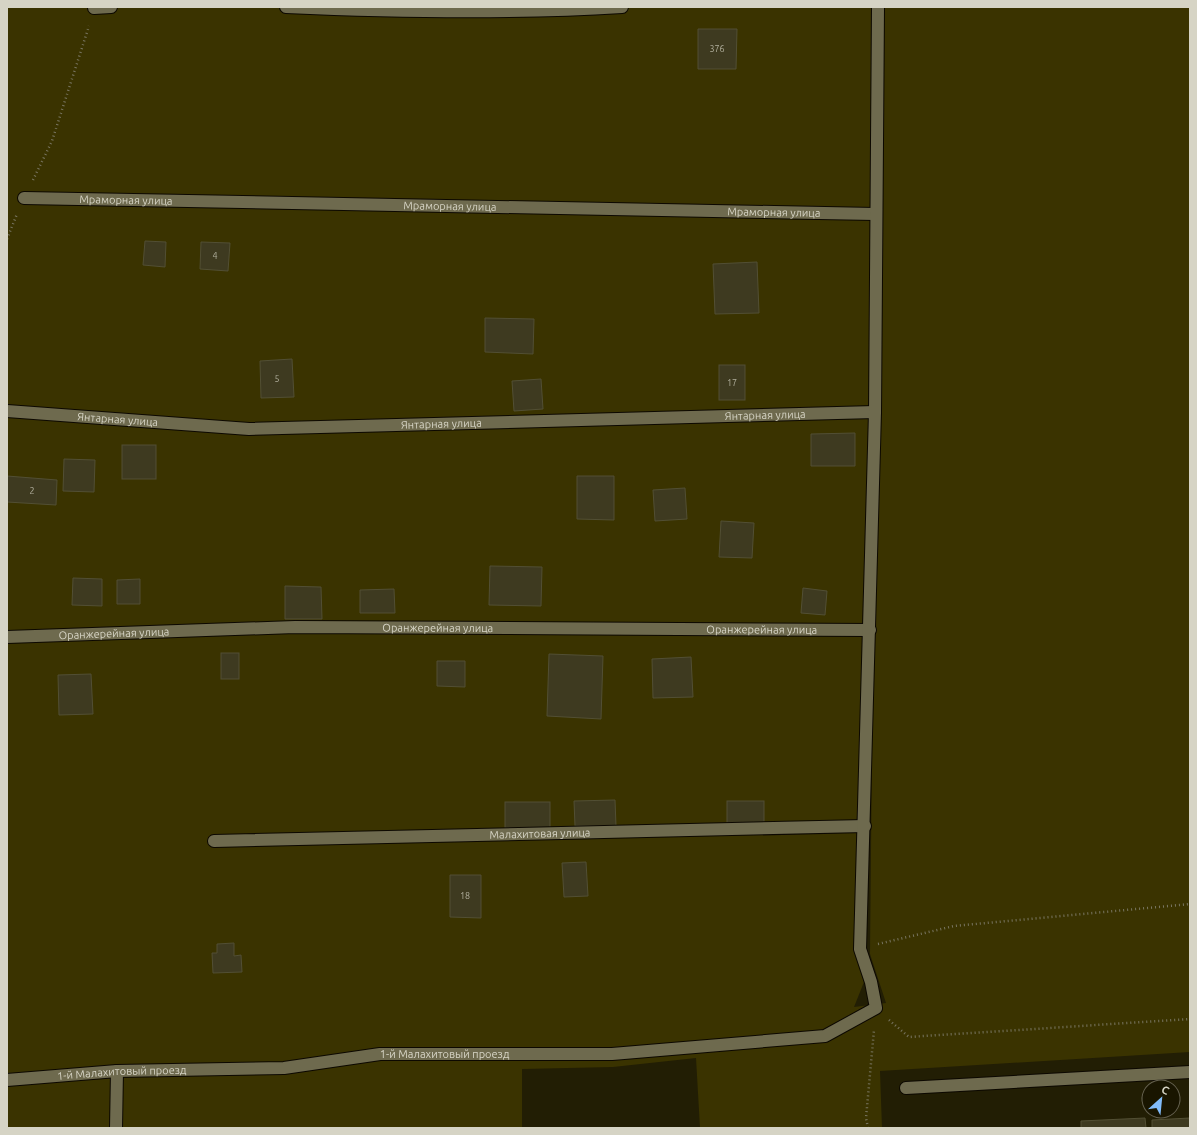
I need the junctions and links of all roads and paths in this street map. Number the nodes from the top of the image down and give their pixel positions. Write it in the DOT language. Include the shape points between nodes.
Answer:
graph roads {
  1 [pos="111,7"];
  2 [pos="286,7"];
  3 [pos="622,7"];
  4 [pos="878,7"];
  5 [pos="94,8"];
  6 [pos="24,198"];
  7 [pos="875,214"];
  8 [pos="7,240"];
  9 [pos="7,411"];
  10 [pos="875,412"];
  11 [pos="870,630"];
  12 [pos="7,637"];
  13 [pos="865,826"];
  14 [pos="214,841"];
  15 [pos="1190,904"];
  16 [pos="860,949"];
  17 [pos="876,1008"];
  18 [pos="1190,1019"];
  19 [pos="117,1071"];
  20 [pos="1190,1072"];
  21 [pos="7,1080"];
  22 [pos="906,1088"];
  23 [pos="116,1128"];
  24 [pos="868,1128"];
  1 -- 5 [label="street"];
  2 -- 3 [label="street" via="552,12"];
  4 -- 7 [label="street"];
  5 -- 6 [label="path" via="52,141"];
  6 -- 7 [label="street, Мраморная улица"];
  6 -- 8 [label="path"];
  7 -- 10 [label="street"];
  9 -- 10 [label="street, Янтарная улица" via="249,429"];
  10 -- 11 [label="street"];
  11 -- 12 [label="street, Оранжерейная улица" via="295,627"];
  11 -- 13 [label="street"];
  13 -- 14 [label="street, Малахитовая улица"];
  13 -- 16 [label="street"];
  15 -- 16 [label="path" via="954,926"];
  16 -- 17 [label="street"];
  17 -- 18 [label="path" via="909,1037"];
  17 -- 19 [label="street, 1-й Малахитовый проезд" via="825,1036 612,1054 380,1054 284,1068"];
  17 -- 24 [label="path" via="866,1118"];
  19 -- 21 [label="street, 1-й Малахитовый проезд"];
  19 -- 23 [label="street"];
  20 -- 22 [label="street"];
}
